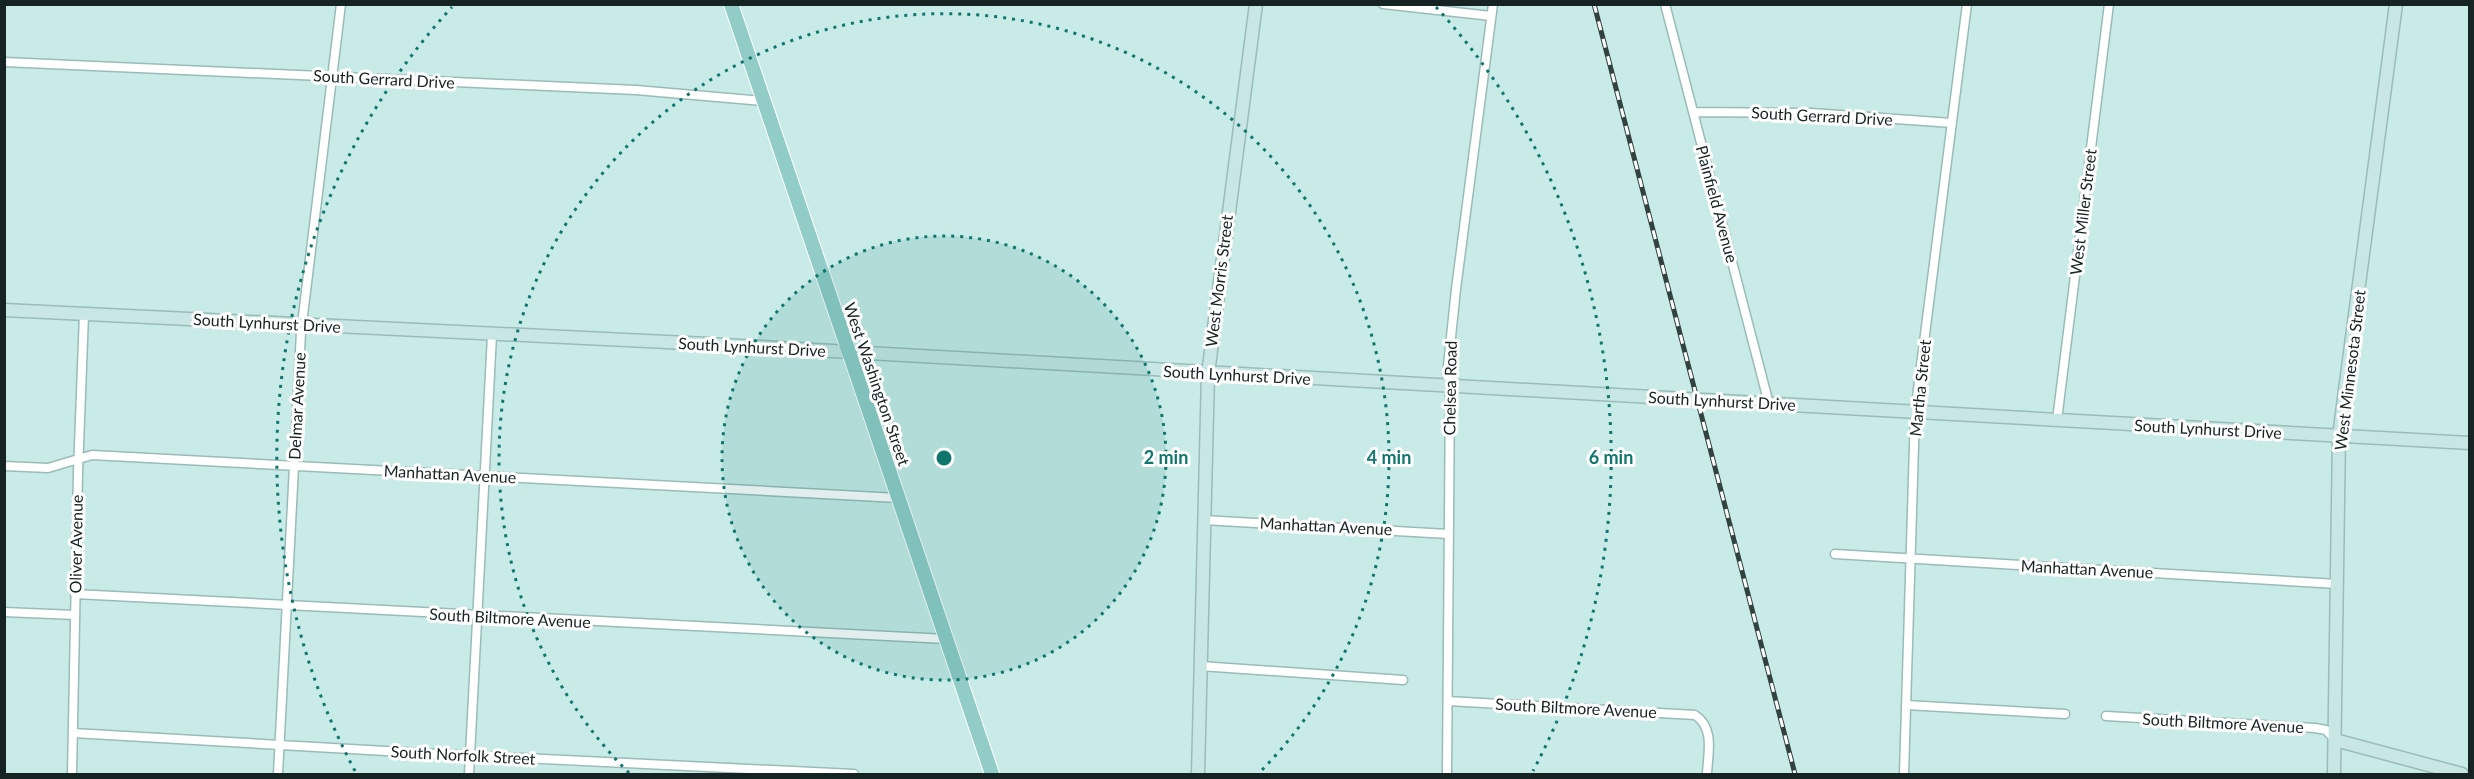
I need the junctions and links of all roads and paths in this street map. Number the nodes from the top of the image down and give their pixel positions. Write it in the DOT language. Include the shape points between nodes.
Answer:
graph roads {
  1 [pos="341,4"];
  2 [pos="731,4"];
  3 [pos="1256,4"];
  4 [pos="1383,4"];
  5 [pos="1493,4"];
  6 [pos="1665,4"];
  7 [pos="1967,4"];
  8 [pos="2109,4"];
  9 [pos="2396,4"];
  10 [pos="1491,16"];
  11 [pos="4,62"];
  12 [pos="332,77"];
  13 [pos="763,101"];
  14 [pos="1693,112"];
  15 [pos="1952,123"];
  16 [pos="4,310"];
  17 [pos="84,314"];
  18 [pos="302,324"];
  19 [pos="492,335"];
  20 [pos="848,352"];
  21 [pos="1208,374"];
  22 [pos="1450,387"];
  23 [pos="1769,404"];
  24 [pos="1915,413"];
  25 [pos="2057,420"];
  26 [pos="2339,436"];
  27 [pos="2469,443"];
  28 [pos="79,459"];
  29 [pos="4,466"];
  30 [pos="293,466"];
  31 [pos="484,476"];
  32 [pos="898,498"];
  33 [pos="1204,520"];
  34 [pos="1448,534"];
  35 [pos="1835,554"];
  36 [pos="1909,559"];
  37 [pos="2338,584"];
  38 [pos="75,594"];
  39 [pos="287,605"];
  40 [pos="4,612"];
  41 [pos="75,615"];
  42 [pos="477,616"];
  43 [pos="946,639"];
  44 [pos="1200,666"];
  45 [pos="1403,680"];
  46 [pos="1448,701"];
  47 [pos="1906,705"];
  48 [pos="2065,714"];
  49 [pos="2106,716"];
  50 [pos="73,733"];
  51 [pos="2335,740"];
  52 [pos="280,745"];
  53 [pos="470,756"];
  54 [pos="72,774"];
  55 [pos="278,774"];
  56 [pos="469,774"];
  57 [pos="854,774"];
  58 [pos="992,774"];
  59 [pos="1198,774"];
  60 [pos="1447,774"];
  61 [pos="1707,774"];
  62 [pos="1904,774"];
  63 [pos="2334,774"];
  64 [pos="2462,774"];
  1 -- 12 [label="street, Delmar Avenue"];
  2 -- 13 [label="main road, West Washington Street"];
  3 -- 21 [label="main road, West Morris Street"];
  4 -- 10 [label="street"];
  5 -- 10 [label="street, Chelsea Road"];
  6 -- 14 [label="street, Plainfield Avenue"];
  7 -- 15 [label="street, Martha Street"];
  8 -- 25 [label="street, West Miller Street"];
  9 -- 26 [label="main road, West Minnesota Street"];
  10 -- 22 [label="street, Chelsea Road" via="1451,328 1447,375"];
  11 -- 12 [label="street, South Gerrard Drive"];
  12 -- 13 [label="street, South Gerrard Drive" via="636,90"];
  12 -- 18 [label="street, Delmar Avenue"];
  13 -- 20 [label="main road, West Washington Street"];
  14 -- 15 [label="street, South Gerrard Drive" via="1812,113"];
  14 -- 23 [label="street, Plainfield Avenue"];
  15 -- 24 [label="street, Martha Street"];
  16 -- 17 [label="main road, South Lynhurst Drive"];
  17 -- 18 [label="main road, South Lynhurst Drive"];
  17 -- 28 [label="street, Oliver Avenue"];
  18 -- 19 [label="main road, South Lynhurst Drive"];
  18 -- 30 [label="street, Delmar Avenue"];
  19 -- 20 [label="main road, South Lynhurst Drive"];
  19 -- 31 [label="street"];
  20 -- 21 [label="main road, South Lynhurst Drive"];
  20 -- 32 [label="main road, West Washington Street"];
  21 -- 22 [label="main road, South Lynhurst Drive"];
  21 -- 33 [label="main road, West Morris Street"];
  22 -- 23 [label="main road, South Lynhurst Drive"];
  22 -- 34 [label="street, Chelsea Road"];
  23 -- 24 [label="main road, South Lynhurst Drive"];
  24 -- 25 [label="main road, South Lynhurst Drive"];
  24 -- 36 [label="street, Martha Street"];
  25 -- 26 [label="main road, South Lynhurst Drive"];
  26 -- 27 [label="main road, South Lynhurst Drive"];
  26 -- 37 [label="main road, West Minnesota Street"];
  28 -- 29 [label="street, Manhattan Avenue" via="48,468"];
  28 -- 30 [label="street, Manhattan Avenue" via="92,456"];
  28 -- 38 [label="street, Oliver Avenue"];
  30 -- 31 [label="street, Manhattan Avenue"];
  30 -- 39 [label="street, Delmar Avenue"];
  31 -- 32 [label="street, Manhattan Avenue"];
  31 -- 42 [label="street"];
  32 -- 43 [label="main road, West Washington Street"];
  33 -- 34 [label="street, Manhattan Avenue"];
  33 -- 44 [label="main road, West Morris Street"];
  34 -- 46 [label="street, Chelsea Road"];
  35 -- 36 [label="street, Manhattan Avenue"];
  36 -- 37 [label="street, Manhattan Avenue"];
  36 -- 47 [label="street, Martha Street"];
  37 -- 51 [label="main road, West Minnesota Street"];
  38 -- 39 [label="street, South Biltmore Avenue"];
  38 -- 41 [label="street, Oliver Avenue"];
  39 -- 42 [label="street, South Biltmore Avenue"];
  39 -- 52 [label="street, Delmar Avenue"];
  40 -- 41 [label="street"];
  41 -- 50 [label="street, Oliver Avenue"];
  42 -- 43 [label="street, South Biltmore Avenue"];
  42 -- 53 [label="street"];
  43 -- 58 [label="main road, West Washington Street"];
  44 -- 45 [label="street"];
  44 -- 59 [label="main road, West Morris Street"];
  46 -- 60 [label="street, Chelsea Road"];
  46 -- 61 [label="street, South Biltmore Avenue" via="1695,715 1708,732"];
  47 -- 48 [label="street"];
  47 -- 62 [label="street, Martha Street"];
  49 -- 51 [label="street, South Biltmore Avenue" via="2315,728 2326,730"];
  50 -- 52 [label="street, South Norfolk Street"];
  50 -- 54 [label="street, Oliver Avenue"];
  51 -- 63 [label="main road, West Minnesota Street"];
  51 -- 64 [label="main road"];
  52 -- 53 [label="street, South Norfolk Street"];
  52 -- 55 [label="street, Delmar Avenue"];
  53 -- 56 [label="street"];
  53 -- 57 [label="street, South Norfolk Street"];
}
